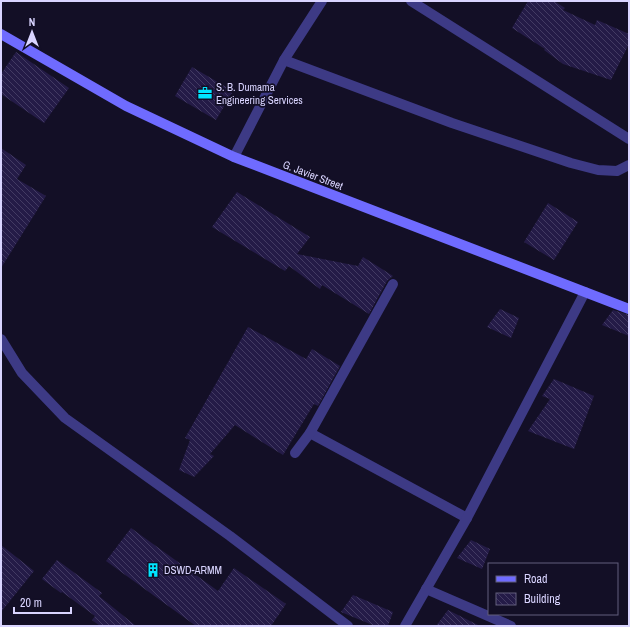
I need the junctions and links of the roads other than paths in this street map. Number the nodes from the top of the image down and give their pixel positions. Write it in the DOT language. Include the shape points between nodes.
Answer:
graph roads {
  1 [pos="411,1"];
  2 [pos="319,2"];
  3 [pos="1,34"];
  4 [pos="284,60"];
  5 [pos="629,139"];
  6 [pos="234,157"];
  7 [pos="629,165"];
  8 [pos="394,284"];
  9 [pos="584,292"];
  10 [pos="629,309"];
  11 [pos="1,339"];
  12 [pos="310,433"];
  13 [pos="295,453"];
  14 [pos="467,518"];
  15 [pos="426,589"];
  16 [pos="348,626"];
  17 [pos="405,626"];
  18 [pos="511,626"];
  1 -- 5 [label="street"];
  2 -- 4 [label="street"];
  3 -- 6 [label="street, G. Javier Street" via="126,106"];
  4 -- 6 [label="street"];
  4 -- 7 [label="street" via="571,163 598,170 617,171"];
  6 -- 9 [label="street, G. Javier Street"];
  8 -- 12 [label="street"];
  9 -- 10 [label="street, G. Javier Street"];
  9 -- 14 [label="street"];
  11 -- 16 [label="street" via="22,373 65,418 230,536"];
  12 -- 13 [label="street"];
  12 -- 14 [label="street"];
  14 -- 15 [label="street"];
  15 -- 17 [label="street"];
  15 -- 18 [label="street"];
}
